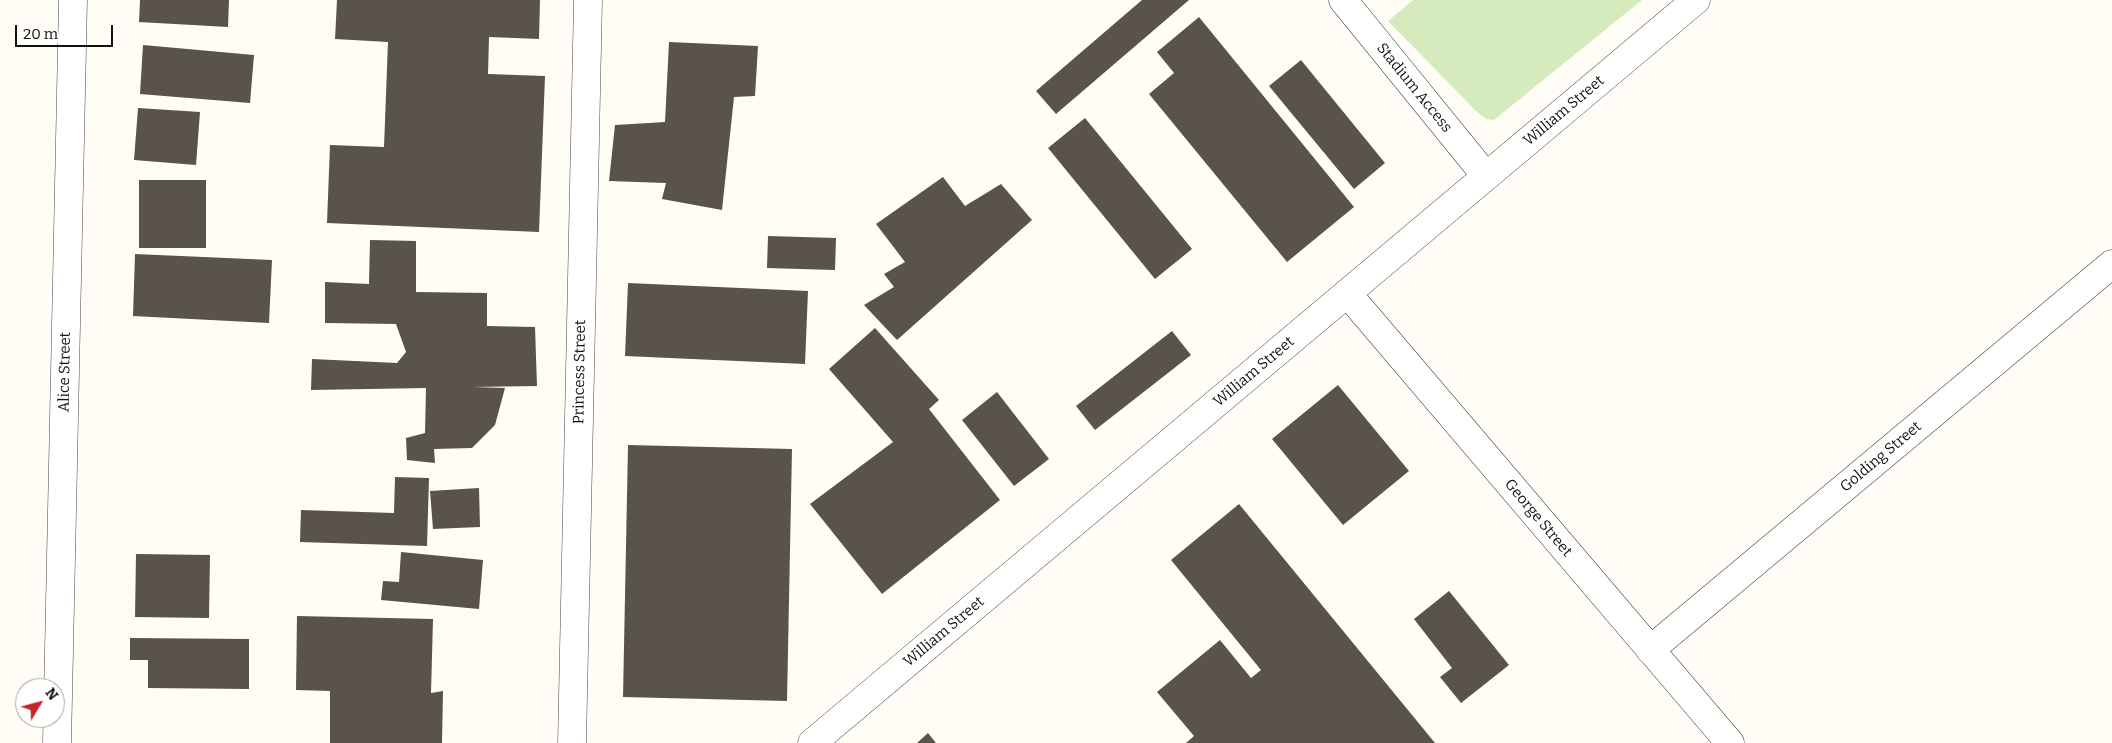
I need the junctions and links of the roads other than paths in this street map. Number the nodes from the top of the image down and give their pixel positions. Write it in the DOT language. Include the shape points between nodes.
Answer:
graph roads {
  1 [pos="73,0"];
  2 [pos="588,0"];
  3 [pos="1343,0"];
  4 [pos="1696,0"];
  5 [pos="1486,176"];
  6 [pos="2112,264"];
  7 [pos="1347,293"];
  8 [pos="1650,650"];
  9 [pos="57,743"];
  10 [pos="572,743"];
  11 [pos="812,743"];
  12 [pos="1730,743"];
  1 -- 9 [label="street, Alice Street"];
  2 -- 10 [label="street, Princess Street"];
  3 -- 5 [label="street, Stadium Access"];
  4 -- 5 [label="street, William Street"];
  5 -- 7 [label="street, William Street"];
  6 -- 8 [label="street, Golding Street"];
  7 -- 8 [label="street, George Street"];
  7 -- 11 [label="street, William Street"];
  8 -- 12 [label="street, George Street"];
}
